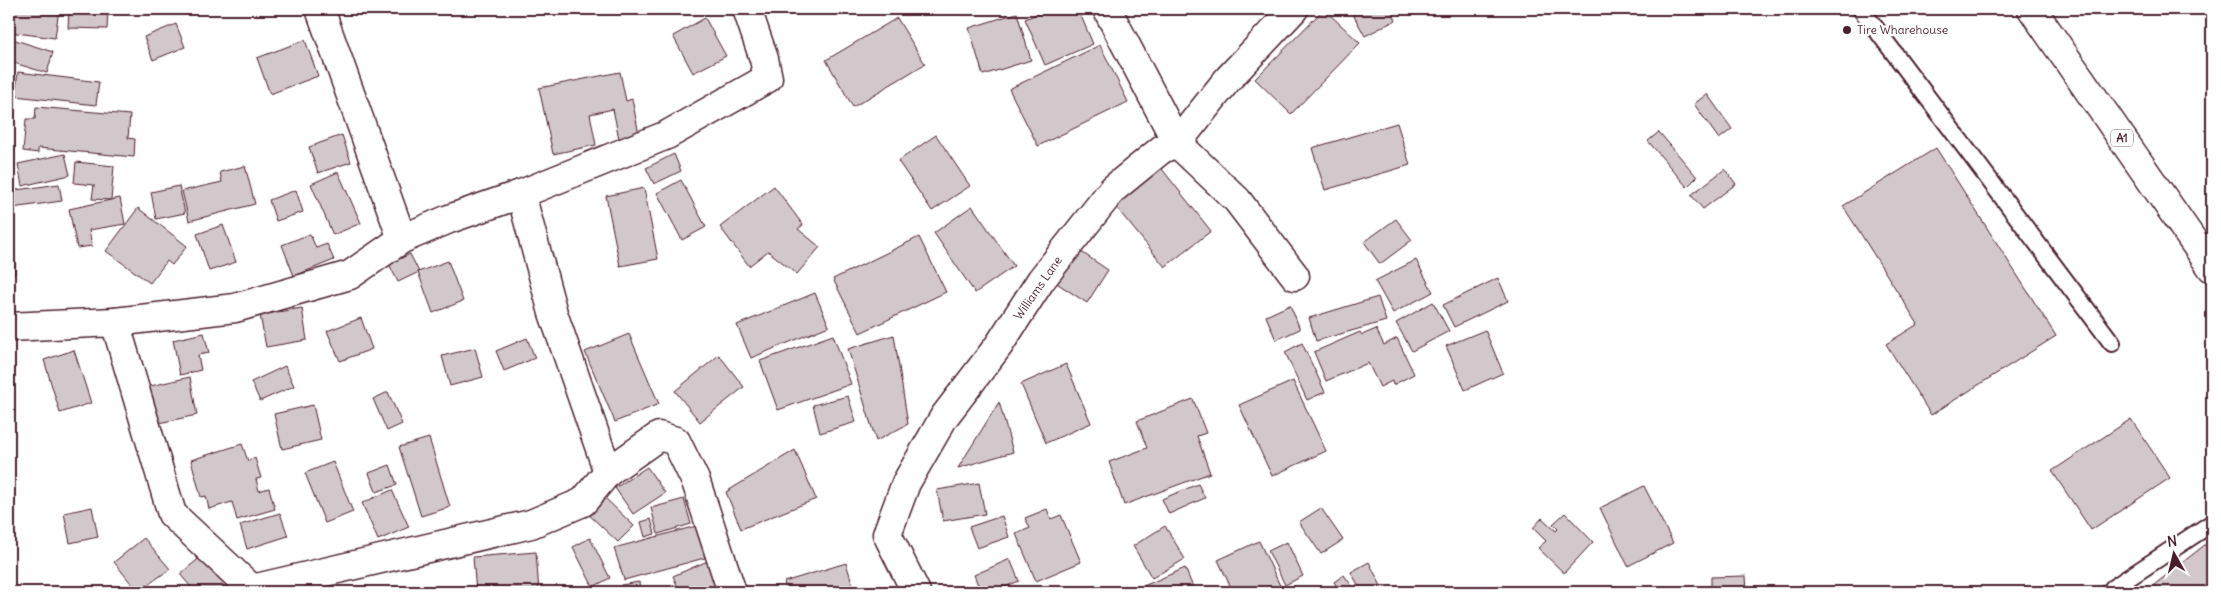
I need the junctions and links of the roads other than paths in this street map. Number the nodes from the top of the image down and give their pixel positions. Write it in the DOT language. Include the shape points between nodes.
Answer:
graph roads {
  1 [pos="320,9"];
  2 [pos="747,9"];
  3 [pos="1107,9"];
  4 [pos="1294,9"];
  5 [pos="1861,9"];
  6 [pos="2032,9"];
  7 [pos="1177,143"];
  8 [pos="521,194"];
  9 [pos="402,239"];
  10 [pos="2212,268"];
  11 [pos="1295,276"];
  12 [pos="115,322"];
  13 [pos="9,327"];
  14 [pos="2112,343"];
  15 [pos="608,472"];
  16 [pos="2212,523"];
  17 [pos="732,592"];
  18 [pos="916,592"];
  19 [pos="2110,592"];
  1 -- 9 [label="street"];
  2 -- 8 [label="street" via="768,78 667,135"];
  3 -- 7 [label="street"];
  4 -- 7 [label="street" via="1228,79"];
  5 -- 14 [label="lane"];
  6 -- 10 [label="street, A1"];
  7 -- 11 [label="street" via="1237,200"];
  7 -- 18 [label="street, Williams Lane" via="1162,149 1113,189 1041,280 999,346 944,417 906,483 887,534"];
  8 -- 9 [label="street"];
  8 -- 15 [label="street" via="553,313"];
  9 -- 12 [label="street" via="350,275 235,308"];
  12 -- 13 [label="street"];
  12 -- 15 [label="street" via="172,514 252,589 531,524 583,502"];
  15 -- 17 [label="street" via="659,436 676,441 696,482"];
  16 -- 19 [label="lane"];
}
